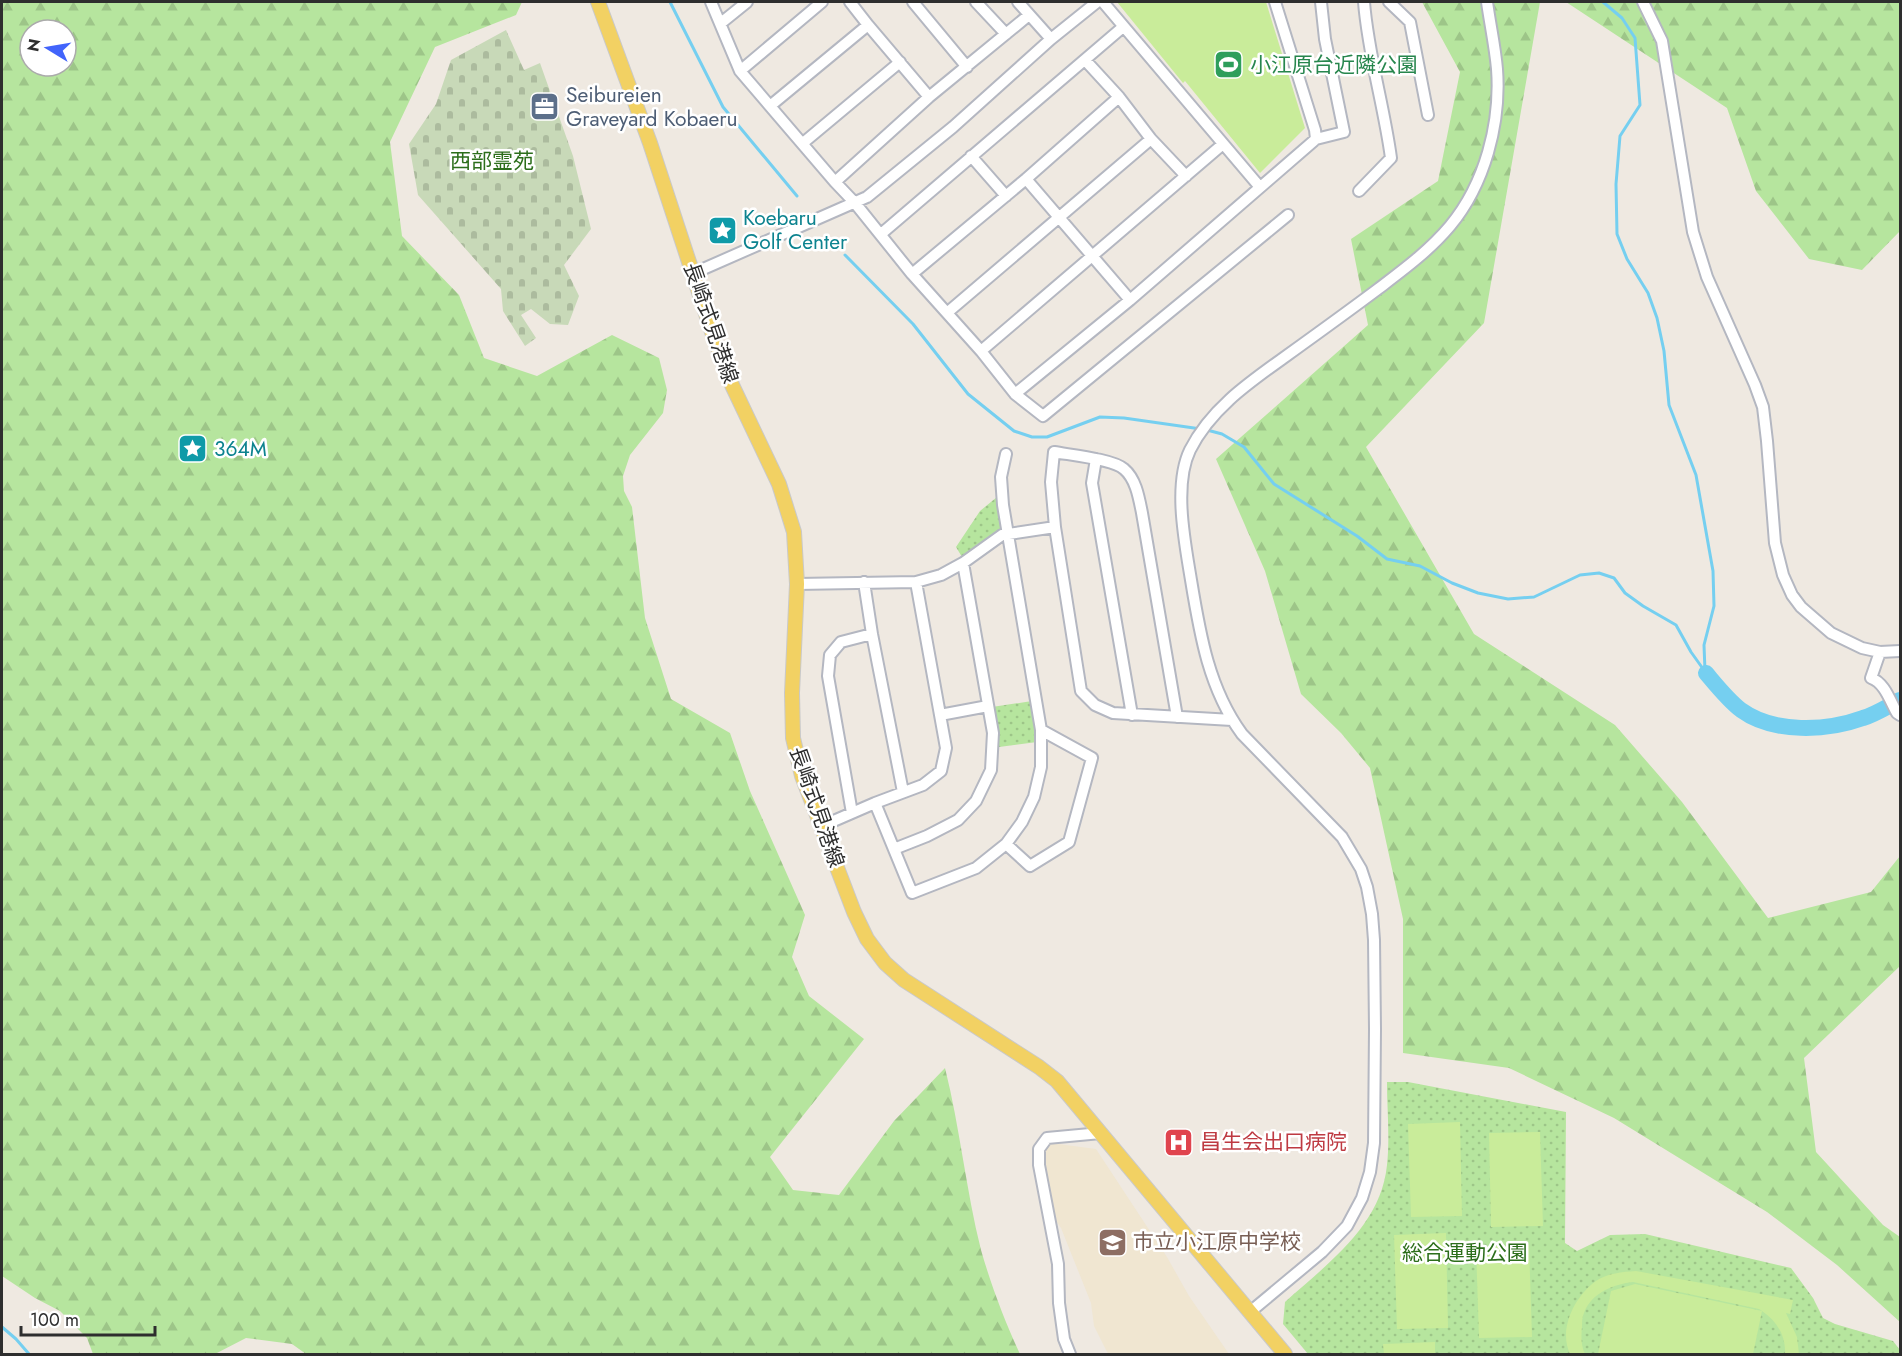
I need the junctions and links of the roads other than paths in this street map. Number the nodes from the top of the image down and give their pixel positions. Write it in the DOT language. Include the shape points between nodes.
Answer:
graph roads {
  1 [pos="598,2"];
  2 [pos="711,2"];
  3 [pos="747,2"];
  4 [pos="822,2"];
  5 [pos="850,2"];
  6 [pos="913,2"];
  7 [pos="976,2"];
  8 [pos="1018,2"];
  9 [pos="1097,2"];
  10 [pos="1103,2"];
  11 [pos="1275,2"];
  12 [pos="1321,2"];
  13 [pos="1364,2"];
  14 [pos="1389,2"];
  15 [pos="1487,2"];
  16 [pos="1643,2"];
  17 [pos="1029,15"];
  18 [pos="721,23"];
  19 [pos="868,25"];
  20 [pos="1123,27"];
  21 [pos="1005,34"];
  22 [pos="1051,39"];
  23 [pos="1085,60"];
  24 [pos="900,62"];
  25 [pos="967,67"];
  26 [pos="740,71"];
  27 [pos="929,97"];
  28 [pos="1119,97"];
  29 [pos="770,106"];
  30 [pos="1428,115"];
  31 [pos="1151,139"];
  32 [pos="1316,139"];
  33 [pos="803,143"];
  34 [pos="1223,144"];
  35 [pos="971,156"];
  36 [pos="1186,176"];
  37 [pos="1026,179"];
  38 [pos="835,182"];
  39 [pos="1259,186"];
  40 [pos="1359,191"];
  41 [pos="1006,195"];
  42 [pos="855,203"];
  43 [pos="1288,215"];
  44 [pos="1058,217"];
  45 [pos="881,234"];
  46 [pos="1092,256"];
  47 [pos="694,273"];
  48 [pos="912,274"];
  49 [pos="1130,300"];
  50 [pos="948,312"];
  51 [pos="981,351"];
  52 [pos="1015,394"];
  53 [pos="1006,454"];
  54 [pos="1096,459"];
  55 [pos="1055,527"];
  56 [pos="1007,534"];
  57 [pos="963,563"];
  58 [pos="864,582"];
  59 [pos="916,582"];
  60 [pos="797,584"];
  61 [pos="872,634"];
  62 [pos="1880,651"];
  63 [pos="1900,651"];
  64 [pos="988,706"];
  65 [pos="1896,711"];
  66 [pos="940,715"];
  67 [pos="1132,715"];
  68 [pos="1177,717"];
  69 [pos="1232,720"];
  70 [pos="1041,730"];
  71 [pos="903,792"];
  72 [pos="874,803"];
  73 [pos="852,813"];
  74 [pos="822,826"];
  75 [pos="1006,844"];
  76 [pos="894,849"];
  77 [pos="1101,1133"];
  78 [pos="1250,1312"];
  79 [pos="1070,1354"];
  80 [pos="1285,1354"];
  1 -- 47 [label="main road, 長崎式見港線"];
  2 -- 18 [label="street"];
  3 -- 18 [label="street"];
  4 -- 26 [label="street"];
  5 -- 19 [label="street"];
  6 -- 25 [label="street"];
  7 -- 21 [label="street"];
  8 -- 17 [label="street"];
  9 -- 22 [label="street"];
  10 -- 20 [label="street"];
  11 -- 32 [label="street"];
  12 -- 32 [label="street" via="1324,39 1344,132"];
  13 -- 40 [label="street" via="1391,158"];
  14 -- 30 [label="street" via="1410,22"];
  15 -- 69 [label="street" via="1497,70 1495,122 1477,183 1462,209 1413,263 1223,405 1189,452 1181,513 1211,676"];
  16 -- 62 [label="street" via="1662,41 1693,232 1707,277 1763,407 1774,543 1783,575 1801,607 1831,633 1862,648"];
  17 -- 21 [label="street"];
  17 -- 22 [label="street"];
  18 -- 26 [label="street"];
  19 -- 24 [label="street"];
  19 -- 29 [label="street"];
  20 -- 23 [label="street"];
  20 -- 34 [label="street"];
  21 -- 25 [label="street"];
  22 -- 42 [label="street" via="952,127"];
  23 -- 28 [label="street"];
  23 -- 35 [label="street"];
  24 -- 27 [label="street"];
  24 -- 33 [label="street"];
  25 -- 27 [label="street"];
  26 -- 29 [label="street"];
  27 -- 38 [label="street"];
  28 -- 31 [label="street"];
  28 -- 37 [label="street"];
  29 -- 33 [label="street"];
  31 -- 36 [label="street"];
  31 -- 44 [label="street"];
  32 -- 39 [label="street"];
  33 -- 38 [label="street"];
  34 -- 36 [label="street"];
  34 -- 39 [label="street"];
  35 -- 41 [label="street"];
  35 -- 45 [label="street"];
  36 -- 46 [label="street"];
  37 -- 41 [label="street"];
  37 -- 44 [label="street"];
  38 -- 42 [label="street"];
  39 -- 49 [label="street"];
  41 -- 48 [label="street"];
  42 -- 45 [label="street"];
  42 -- 47 [label="street"];
  43 -- 52 [label="street" via="1042,416"];
  44 -- 46 [label="street"];
  44 -- 50 [label="street"];
  45 -- 48 [label="street"];
  46 -- 49 [label="street"];
  46 -- 51 [label="street"];
  47 -- 60 [label="main road, 長崎式見港線" via="732,385 778,484 794,532"];
  48 -- 50 [label="street"];
  49 -- 52 [label="street"];
  50 -- 51 [label="street"];
  51 -- 52 [label="street"];
  53 -- 56 [label="street" via="1001,477"];
  54 -- 55 [label="street" via="1054,452 1051,482"];
  54 -- 67 [label="street" via="1092,483"];
  54 -- 68 [label="street" via="1123,467 1138,492"];
  55 -- 56 [label="street"];
  55 -- 67 [label="street" via="1081,691 1095,705 1113,713"];
  56 -- 57 [label="street"];
  56 -- 70 [label="street"];
  57 -- 59 [label="street"];
  57 -- 64 [label="street"];
  58 -- 59 [label="street"];
  58 -- 60 [label="street"];
  58 -- 61 [label="street"];
  59 -- 66 [label="street"];
  60 -- 74 [label="main road, 長崎式見港線" via="793,738 802,776"];
  61 -- 71 [label="street"];
  61 -- 73 [label="street" via="841,642 830,655 828,676"];
  62 -- 63 [label="street"];
  62 -- 65 [label="street" via="1871,678 1884,688"];
  64 -- 66 [label="street"];
  64 -- 76 [label="street" via="993,733 991,770 976,801 958,820"];
  66 -- 71 [label="street" via="946,747 941,771 923,785"];
  67 -- 68 [label="street"];
  68 -- 69 [label="street"];
  69 -- 78 [label="street" via="1342,837 1361,868 1367,887 1374,940 1374,1143 1362,1198 1347,1226 1322,1252"];
  70 -- 75 [label="street" via="1041,767 1034,797"];
  70 -- 75 [label="street" via="1092,758 1070,842 1030,866"];
  71 -- 72 [label="street"];
  72 -- 73 [label="street"];
  72 -- 76 [label="street"];
  73 -- 74 [label="street"];
  74 -- 77 [label="main road, 長崎式見港線" via="854,912 885,963 904,980 1057,1081"];
  75 -- 76 [label="street" via="976,868 912,893"];
  77 -- 78 [label="main road, 長崎式見港線"];
  77 -- 79 [label="street" via="1047,1137 1039,1149 1058,1264 1064,1339"];
  78 -- 80 [label="main road, 長崎式見港線"];
}
